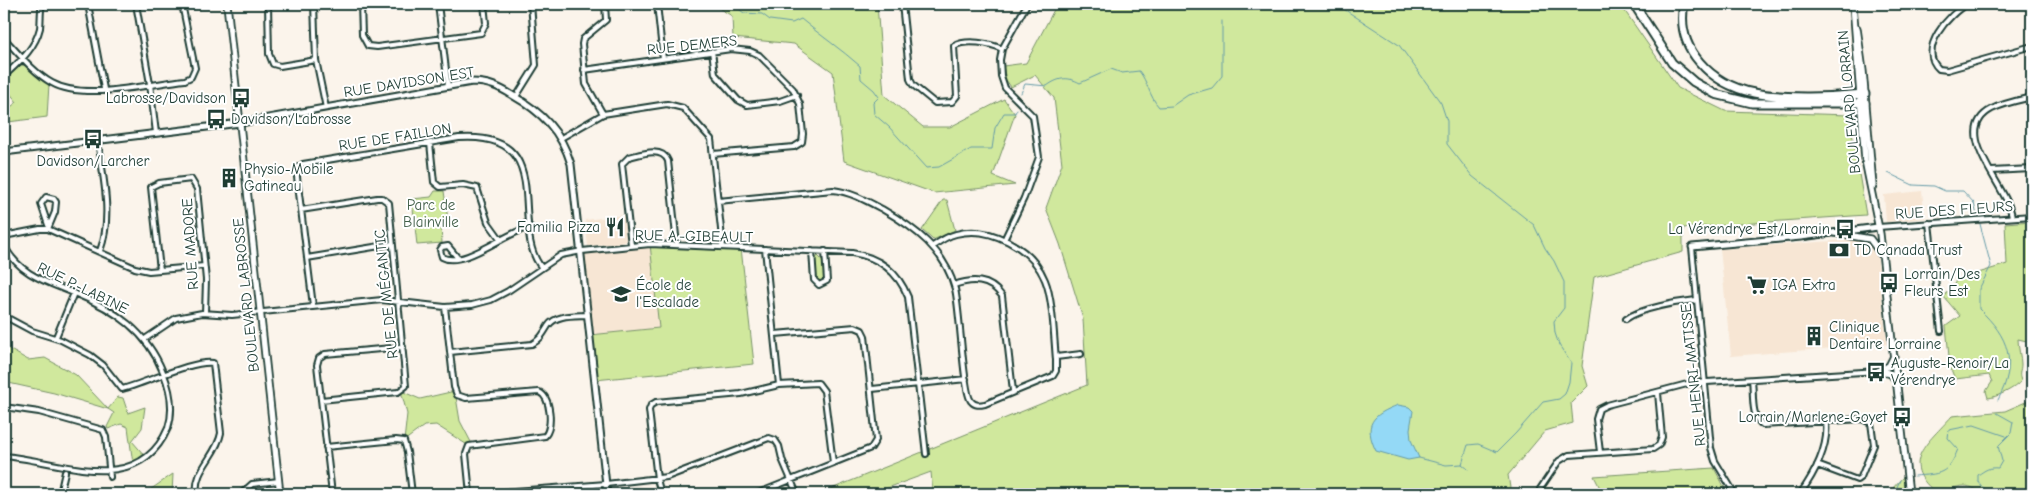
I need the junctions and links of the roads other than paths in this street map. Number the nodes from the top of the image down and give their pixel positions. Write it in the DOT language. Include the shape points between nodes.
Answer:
graph roads {
  1 [pos="42,4"];
  2 [pos="88,4"];
  3 [pos="136,4"];
  4 [pos="182,4"];
  5 [pos="227,4"];
  6 [pos="268,4"];
  7 [pos="314,4"];
  8 [pos="361,4"];
  9 [pos="438,4"];
  10 [pos="484,4"];
  11 [pos="532,4"];
  12 [pos="605,4"];
  13 [pos="657,4"];
  14 [pos="902,4"];
  15 [pos="1027,4"];
  16 [pos="1634,4"];
  17 [pos="1684,4"];
  18 [pos="1853,4"];
  19 [pos="1967,4"];
  20 [pos="4,38"];
  21 [pos="442,39"];
  22 [pos="2032,46"];
  23 [pos="1002,49"];
  24 [pos="712,51"];
  25 [pos="24,57"];
  26 [pos="663,59"];
  27 [pos="316,60"];
  28 [pos="584,70"];
  29 [pos="4,76"];
  30 [pos="150,84"];
  31 [pos="448,86"];
  32 [pos="104,90"];
  33 [pos="1862,94"];
  34 [pos="797,95"];
  35 [pos="516,97"];
  36 [pos="2032,97"];
  37 [pos="1862,103"];
  38 [pos="326,108"];
  39 [pos="603,114"];
  40 [pos="240,123"];
  41 [pos="156,133"];
  42 [pos="561,138"];
  43 [pos="98,141"];
  44 [pos="430,143"];
  45 [pos="4,152"];
  46 [pos="713,154"];
  47 [pos="2032,169"];
  48 [pos="1991,171"];
  49 [pos="718,201"];
  50 [pos="301,210"];
  51 [pos="2032,216"];
  52 [pos="2012,217"];
  53 [pos="1929,223"];
  54 [pos="48,227"];
  55 [pos="530,227"];
  56 [pos="1878,227"];
  57 [pos="1834,232"];
  58 [pos="4,236"];
  59 [pos="501,240"];
  60 [pos="1004,240"];
  61 [pos="392,244"];
  62 [pos="4,245"];
  63 [pos="630,245"];
  64 [pos="677,245"];
  65 [pos="933,246"];
  66 [pos="1692,247"];
  67 [pos="723,248"];
  68 [pos="766,249"];
  69 [pos="100,251"];
  70 [pos="582,251"];
  71 [pos="812,251"];
  72 [pos="826,252"];
  73 [pos="457,257"];
  74 [pos="307,258"];
  75 [pos="1883,258"];
  76 [pos="204,266"];
  77 [pos="542,268"];
  78 [pos="160,270"];
  79 [pos="954,285"];
  80 [pos="74,293"];
  81 [pos="1696,300"];
  82 [pos="399,301"];
  83 [pos="313,306"];
  84 [pos="446,307"];
  85 [pos="260,312"];
  86 [pos="206,313"];
  87 [pos="588,315"];
  88 [pos="4,316"];
  89 [pos="1626,319"];
  90 [pos="1941,331"];
  91 [pos="774,334"];
  92 [pos="56,338"];
  93 [pos="145,339"];
  94 [pos="403,347"];
  95 [pos="450,352"];
  96 [pos="1081,354"];
  97 [pos="1894,356"];
  98 [pos="1056,357"];
  99 [pos="1878,371"];
  100 [pos="164,376"];
  101 [pos="966,379"];
  102 [pos="1752,380"];
  103 [pos="1897,381"];
  104 [pos="1705,383"];
  105 [pos="919,384"];
  106 [pos="779,385"];
  107 [pos="872,389"];
  108 [pos="1013,392"];
  109 [pos="1658,393"];
  110 [pos="321,400"];
  111 [pos="4,407"];
  112 [pos="1826,422"];
  113 [pos="326,447"];
  114 [pos="1600,452"];
  115 [pos="926,454"];
  116 [pos="4,456"];
  117 [pos="833,463"];
  118 [pos="1817,465"];
  119 [pos="132,471"];
  120 [pos="65,472"];
  121 [pos="84,475"];
  122 [pos="115,476"];
  123 [pos="110,477"];
  124 [pos="104,478"];
  125 [pos="657,479"];
  126 [pos="791,480"];
  127 [pos="279,481"];
  128 [pos="606,484"];
  129 [pos="552,489"];
  130 [pos="60,494"];
  131 [pos="198,494"];
  132 [pos="241,494"];
  133 [pos="280,494"];
  134 [pos="332,494"];
  135 [pos="412,494"];
  136 [pos="470,494"];
  137 [pos="478,494"];
  138 [pos="553,494"];
  139 [pos="607,494"];
  140 [pos="661,494"];
  141 [pos="756,494"];
  142 [pos="797,494"];
  143 [pos="1540,494"];
  144 [pos="1735,494"];
  145 [pos="1800,494"];
  146 [pos="1909,494"];
  1 -- 25 [label="street" via="38,34"];
  2 -- 32 [label="street"];
  3 -- 30 [label="street"];
  4 -- 30 [label="street" via="195,72 185,80"];
  5 -- 40 [label="main road, BOULEVARD LABROSSE"];
  6 -- 27 [label="street" via="269,54 273,64 280,66"];
  7 -- 27 [label="street"];
  8 -- 21 [label="street" via="362,34 368,46"];
  9 -- 21 [label="street"];
  10 -- 21 [label="street" via="486,24 483,31"];
  11 -- 35 [label="street" via="536,65"];
  12 -- 28 [label="street" via="606,20 583,39"];
  13 -- 26 [label="street"];
  14 -- 23 [label="street" via="910,79 913,86 935,103 952,102 957,96 954,46 959,43"];
  15 -- 23 [label="street"];
  16 -- 37 [label="highway" via="1676,67 1715,94 1748,103"];
  17 -- 33 [label="highway" via="1683,26 1691,52 1706,70 1726,83 1765,94"];
  18 -- 33 [label="main road, BOULEVARD LORRAIN"];
  19 -- 22 [label="street" via="1955,12 1934,37 1934,62 1939,69"];
  20 -- 25 [label="street"];
  21 -- 31 [label="street"];
  23 -- 60 [label="street" via="1001,76 1005,88 1033,116 1039,157"];
  24 -- 26 [label="street, RUE DEMERS"];
  24 -- 34 [label="street, RUE DEMERS" via="741,49 759,55"];
  24 -- 34 [label="street" via="715,74 738,100 747,105 780,102"];
  25 -- 29 [label="street"];
  25 -- 32 [label="street" via="46,79 59,86"];
  26 -- 28 [label="street, RUE DEMERS"];
  27 -- 38 [label="street"];
  28 -- 39 [label="street" via="587,87"];
  30 -- 32 [label="street"];
  30 -- 41 [label="street"];
  31 -- 35 [label="street, RUE DAVIDSON EST" via="484,82"];
  31 -- 38 [label="street, RUE DAVIDSON EST"];
  33 -- 37 [label="main road, BOULEVARD LORRAIN"];
  34 -- 46 [label="street" via="803,134 800,144"];
  35 -- 42 [label="street, RUE DAVIDSON EST" via="540,113"];
  36 -- 48 [label="street" via="1991,109 1980,119 1976,142"];
  37 -- 56 [label="main road, BOULEVARD LORRAIN" via="1867,172"];
  38 -- 40 [label="street, RUE DAVIDSON EST"];
  39 -- 42 [label="street"];
  39 -- 46 [label="street" via="667,104 679,106 708,133"];
  40 -- 41 [label="street, RUE DAVIDSON EST"];
  40 -- 85 [label="main road, BOULEVARD LABROSSE"];
  41 -- 43 [label="street, RUE DAVIDSON EST"];
  42 -- 70 [label="street, RUE DAVIDSON EST" via="573,174"];
  43 -- 45 [label="street, RUE DAVIDSON EST"];
  43 -- 69 [label="street" via="106,208 106,236"];
  44 -- 50 [label="street, RUE DE FAILLON" via="300,165 296,171"];
  44 -- 55 [label="street, RUE DE FAILLON" via="472,137 490,139 505,146 523,173"];
  44 -- 59 [label="street" via="434,182 440,187 464,185 477,188 488,222"];
  46 -- 49 [label="street"];
  47 -- 48 [label="street"];
  48 -- 52 [label="street" via="2010,205"];
  49 -- 65 [label="street" via="838,190 859,197 901,220"];
  49 -- 67 [label="street"];
  50 -- 61 [label="street, RUE DE MÉGANTIC" via="382,198 389,202"];
  50 -- 74 [label="street, RUE DE FAILLON"];
  51 -- 52 [label="street, RUE DES FLEURS"];
  52 -- 53 [label="street, RUE DES FLEURS"];
  53 -- 56 [label="street, RUE DES FLEURS"];
  53 -- 90 [label="street"];
  54 -- 54 [label="street" via="56,202 46,197 41,204"];
  54 -- 58 [label="street"];
  54 -- 69 [label="street"];
  55 -- 59 [label="street"];
  55 -- 77 [label="street, RUE DE FAILLON" via="533,256"];
  56 -- 57 [label="street"];
  56 -- 75 [label="main road, BOULEVARD LORRAIN"];
  57 -- 66 [label="street"];
  57 -- 75 [label="main road" via="1870,240"];
  59 -- 73 [label="street" via="475,254"];
  60 -- 65 [label="street" via="980,232 966,232 951,235"];
  60 -- 98 [label="street" via="1029,256 1044,277"];
  61 -- 74 [label="street"];
  61 -- 82 [label="street, RUE DE MÉGANTIC"];
  62 -- 80 [label="street, RUE P.-LABINE" via="12,258 34,278"];
  63 -- 64 [label="street, RUE A.-GIBEAULT"];
  63 -- 64 [label="street" via="622,164 629,156 657,152 664,154 668,161"];
  63 -- 70 [label="street, RUE A.-GIBEAULT"];
  64 -- 67 [label="street, RUE A.-GIBEAULT"];
  65 -- 79 [label="street"];
  66 -- 81 [label="street, RUE HENRI-MATISSE"];
  67 -- 68 [label="street, RUE A.-GIBEAULT"];
  68 -- 71 [label="street, RUE A.-GIBEAULT"];
  68 -- 91 [label="street"];
  69 -- 78 [label="street" via="124,266"];
  70 -- 77 [label="street, RUE A.-GIBEAULT" via="561,255"];
  70 -- 87 [label="street, RUE DAVIDSON EST"];
  71 -- 72 [label="street, RUE A.-GIBEAULT"];
  71 -- 72 [label="street" via="814,280 818,285 827,281"];
  72 -- 105 [label="street, RUE A.-GIBEAULT" via="867,256 897,277 910,304"];
  73 -- 73 [label="street" via="448,246 440,250 444,259"];
  74 -- 83 [label="street, RUE DE FAILLON"];
  75 -- 97 [label="main road, BOULEVARD LORRAIN"];
  76 -- 78 [label="street"];
  76 -- 78 [label="street, RUE MADORE" via="196,185 191,179 175,180 156,183 151,188"];
  76 -- 86 [label="street, RUE MADORE"];
  77 -- 84 [label="street, RUE A.-GIBEAULT" via="491,300"];
  79 -- 101 [label="street"];
  79 -- 108 [label="street" via="980,280 1002,296"];
  80 -- 92 [label="street"];
  80 -- 93 [label="street, RUE P.-LABINE" via="130,323"];
  81 -- 89 [label="street" via="1679,302"];
  81 -- 104 [label="street, RUE HENRI-MATISSE"];
  82 -- 83 [label="street, RUE A.-GIBEAULT"];
  82 -- 84 [label="street, RUE A.-GIBEAULT"];
  82 -- 94 [label="street, RUE DE MÉGANTIC"];
  83 -- 85 [label="street, RUE A.-GIBEAULT"];
  84 -- 95 [label="street"];
  85 -- 86 [label="street, RUE A.-GIBEAULT"];
  85 -- 127 [label="main road, BOULEVARD LABROSSE"];
  86 -- 93 [label="street, RUE A.-GIBEAULT" via="176,318"];
  87 -- 95 [label="street" via="556,319 532,344"];
  87 -- 128 [label="street, RUE DAVIDSON EST"];
  88 -- 92 [label="street" via="32,331"];
  91 -- 106 [label="street"];
  91 -- 107 [label="street" via="860,328 866,336"];
  92 -- 100 [label="street" via="95,358 122,389"];
  93 -- 100 [label="street, RUE P.-LABINE"];
  94 -- 110 [label="street, RUE DE MÉGANTIC" via="407,382 401,391"];
  94 -- 110 [label="street" via="321,355 317,365"];
  95 -- 136 [label="street" via="454,387 460,397 539,392 547,401 549,430 545,436 469,446 466,454"];
  96 -- 98 [label="street"];
  97 -- 99 [label="main road" via="1889,366"];
  97 -- 103 [label="main road, BOULEVARD LORRAIN"];
  98 -- 108 [label="street" via="1053,376"];
  99 -- 102 [label="street"];
  99 -- 103 [label="main road" via="1891,374"];
  100 -- 119 [label="street, RUE P.-LABINE" via="171,404 169,426 155,452"];
  100 -- 131 [label="street" via="202,362 213,362 221,433 198,476"];
  101 -- 105 [label="street"];
  101 -- 108 [label="street" via="968,397 976,405"];
  102 -- 104 [label="street"];
  102 -- 112 [label="street" via="1755,415 1760,423 1766,426"];
  103 -- 146 [label="main road, BOULEVARD LORRAIN"];
  104 -- 109 [label="street" via="1687,384"];
  104 -- 144 [label="street, RUE HENRI-MATISSE" via="1712,454"];
  105 -- 107 [label="street"];
  105 -- 115 [label="street, RUE A.-GIBEAULT"];
  106 -- 117 [label="street" via="812,382 822,386"];
  106 -- 125 [label="street" via="741,394 653,403 649,410"];
  107 -- 117 [label="street" via="875,445"];
  109 -- 114 [label="street" via="1599,409 1596,419"];
  109 -- 114 [label="street" via="1662,436 1659,445 1653,449"];
  110 -- 113 [label="street"];
  111 -- 123 [label="street" via="39,412 103,430"];
  112 -- 118 [label="street" via="1827,441"];
  112 -- 118 [label="street" via="1867,420 1872,425 1874,445 1864,474 1857,480"];
  113 -- 134 [label="street"];
  113 -- 135 [label="street" via="396,440 404,442"];
  114 -- 143 [label="street" via="1569,455 1558,461"];
  116 -- 120 [label="street"];
  117 -- 126 [label="street"];
  118 -- 145 [label="street"];
  120 -- 121 [label="street"];
  120 -- 130 [label="street"];
  122 -- 123 [label="street"];
  123 -- 124 [label="street"];
  125 -- 126 [label="street" via="769,438 778,443"];
  125 -- 128 [label="street"];
  125 -- 140 [label="street"];
  126 -- 141 [label="street"];
  126 -- 142 [label="street"];
  127 -- 132 [label="street" via="252,484"];
  127 -- 133 [label="main road, BOULEVARD LABROSSE"];
  128 -- 129 [label="street"];
  128 -- 139 [label="street, RUE DAVIDSON EST"];
  129 -- 137 [label="street"];
  129 -- 138 [label="street"];
}
